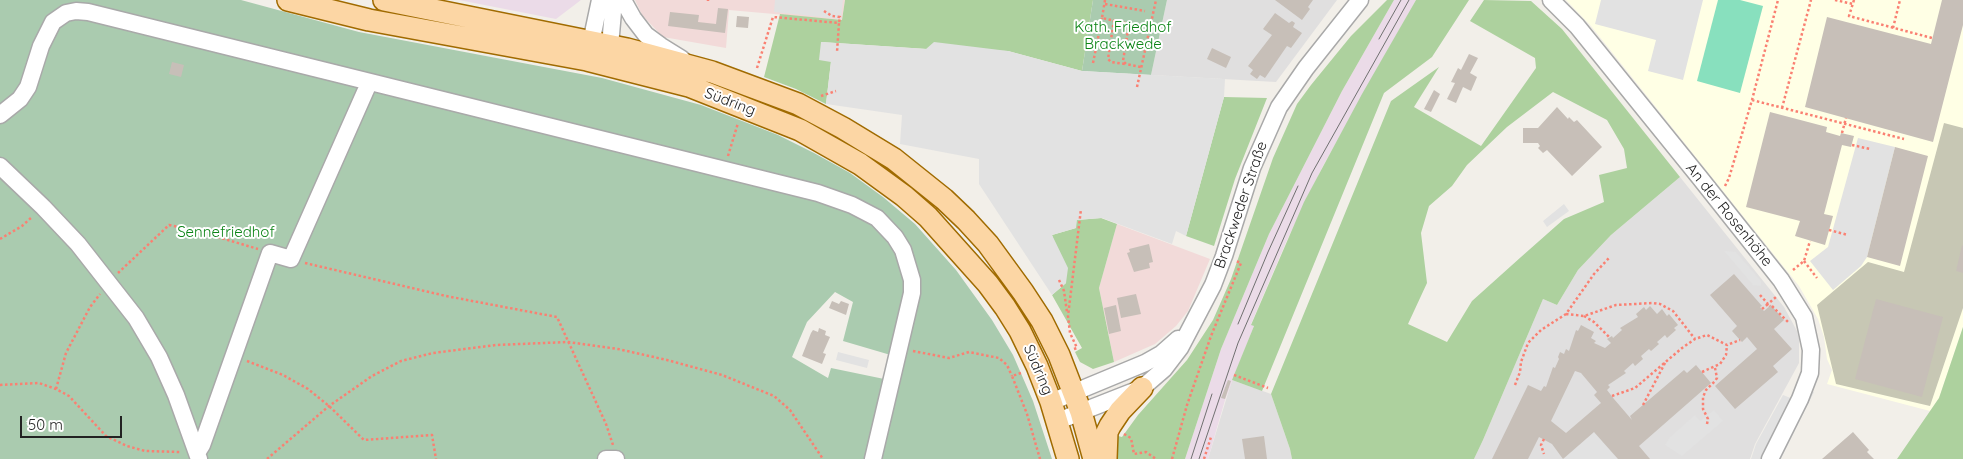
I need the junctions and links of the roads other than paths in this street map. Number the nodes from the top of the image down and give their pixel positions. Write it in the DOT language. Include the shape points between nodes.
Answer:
graph roads {
  1 [pos="288,0"];
  2 [pos="384,0"];
  3 [pos="600,0"];
  4 [pos="614,0"];
  5 [pos="623,0"];
  6 [pos="1360,0"];
  7 [pos="1551,0"];
  8 [pos="599,53"];
  9 [pos="712,72"];
  10 [pos="369,83"];
  11 [pos="0,115"];
  12 [pos="0,166"];
  13 [pos="1198,315"];
  14 [pos="1142,388"];
  15 [pos="1078,402"];
  16 [pos="1054,411"];
  17 [pos="198,456"];
  18 [pos="606,459"];
  19 [pos="611,459"];
  20 [pos="616,459"];
  21 [pos="873,459"];
  22 [pos="1068,459"];
  23 [pos="1094,459"];
  24 [pos="1106,459"];
  25 [pos="1770,459"];
  1 -- 8 [label="main road, Südring" via="378,21"];
  2 -- 8 [label="main road, Südring"];
  3 -- 8 [label="street"];
  4 -- 8 [label="street"];
  5 -- 9 [label="street" via="646,35 678,57"];
  6 -- 13 [label="street, Brackweder Straße" via="1279,107 1252,168 1224,256"];
  7 -- 25 [label="street, An der Rosenhöhe" via="1577,26 1781,280 1806,322 1811,362 1808,380"];
  8 -- 9 [label="main road, Südring"];
  8 -- 16 [label="main road, Südring" via="800,130 882,179 928,217 988,284 1020,331"];
  9 -- 15 [label="main road, Südring" via="798,104 843,128 894,159 944,198 988,244 1023,292 1055,347"];
  10 -- 11 [label="street" via="76,11 66,13 53,22 41,46 28,87 20,99"];
  10 -- 17 [label="street" via="291,259 270,253"];
  10 -- 21 [label="street" via="818,193 877,218 902,250 912,280 912,293"];
  12 -- 17 [label="street" via="78,244 136,318 176,395"];
  13 -- 14 [label="street, Brackweder Straße" via="1164,369"];
  13 -- 15 [label="street, Brackweder Straße" via="1161,354"];
  14 -- 15 [label="street, Brackweder Straße"];
  14 -- 24 [label="main road" via="1110,426"];
  15 -- 16 [label="street, Brackweder Straße"];
  15 -- 23 [label="main road"];
  16 -- 22 [label="main road"];
  18 -- 19 [label="street"];
  19 -- 20 [label="street"];
}
